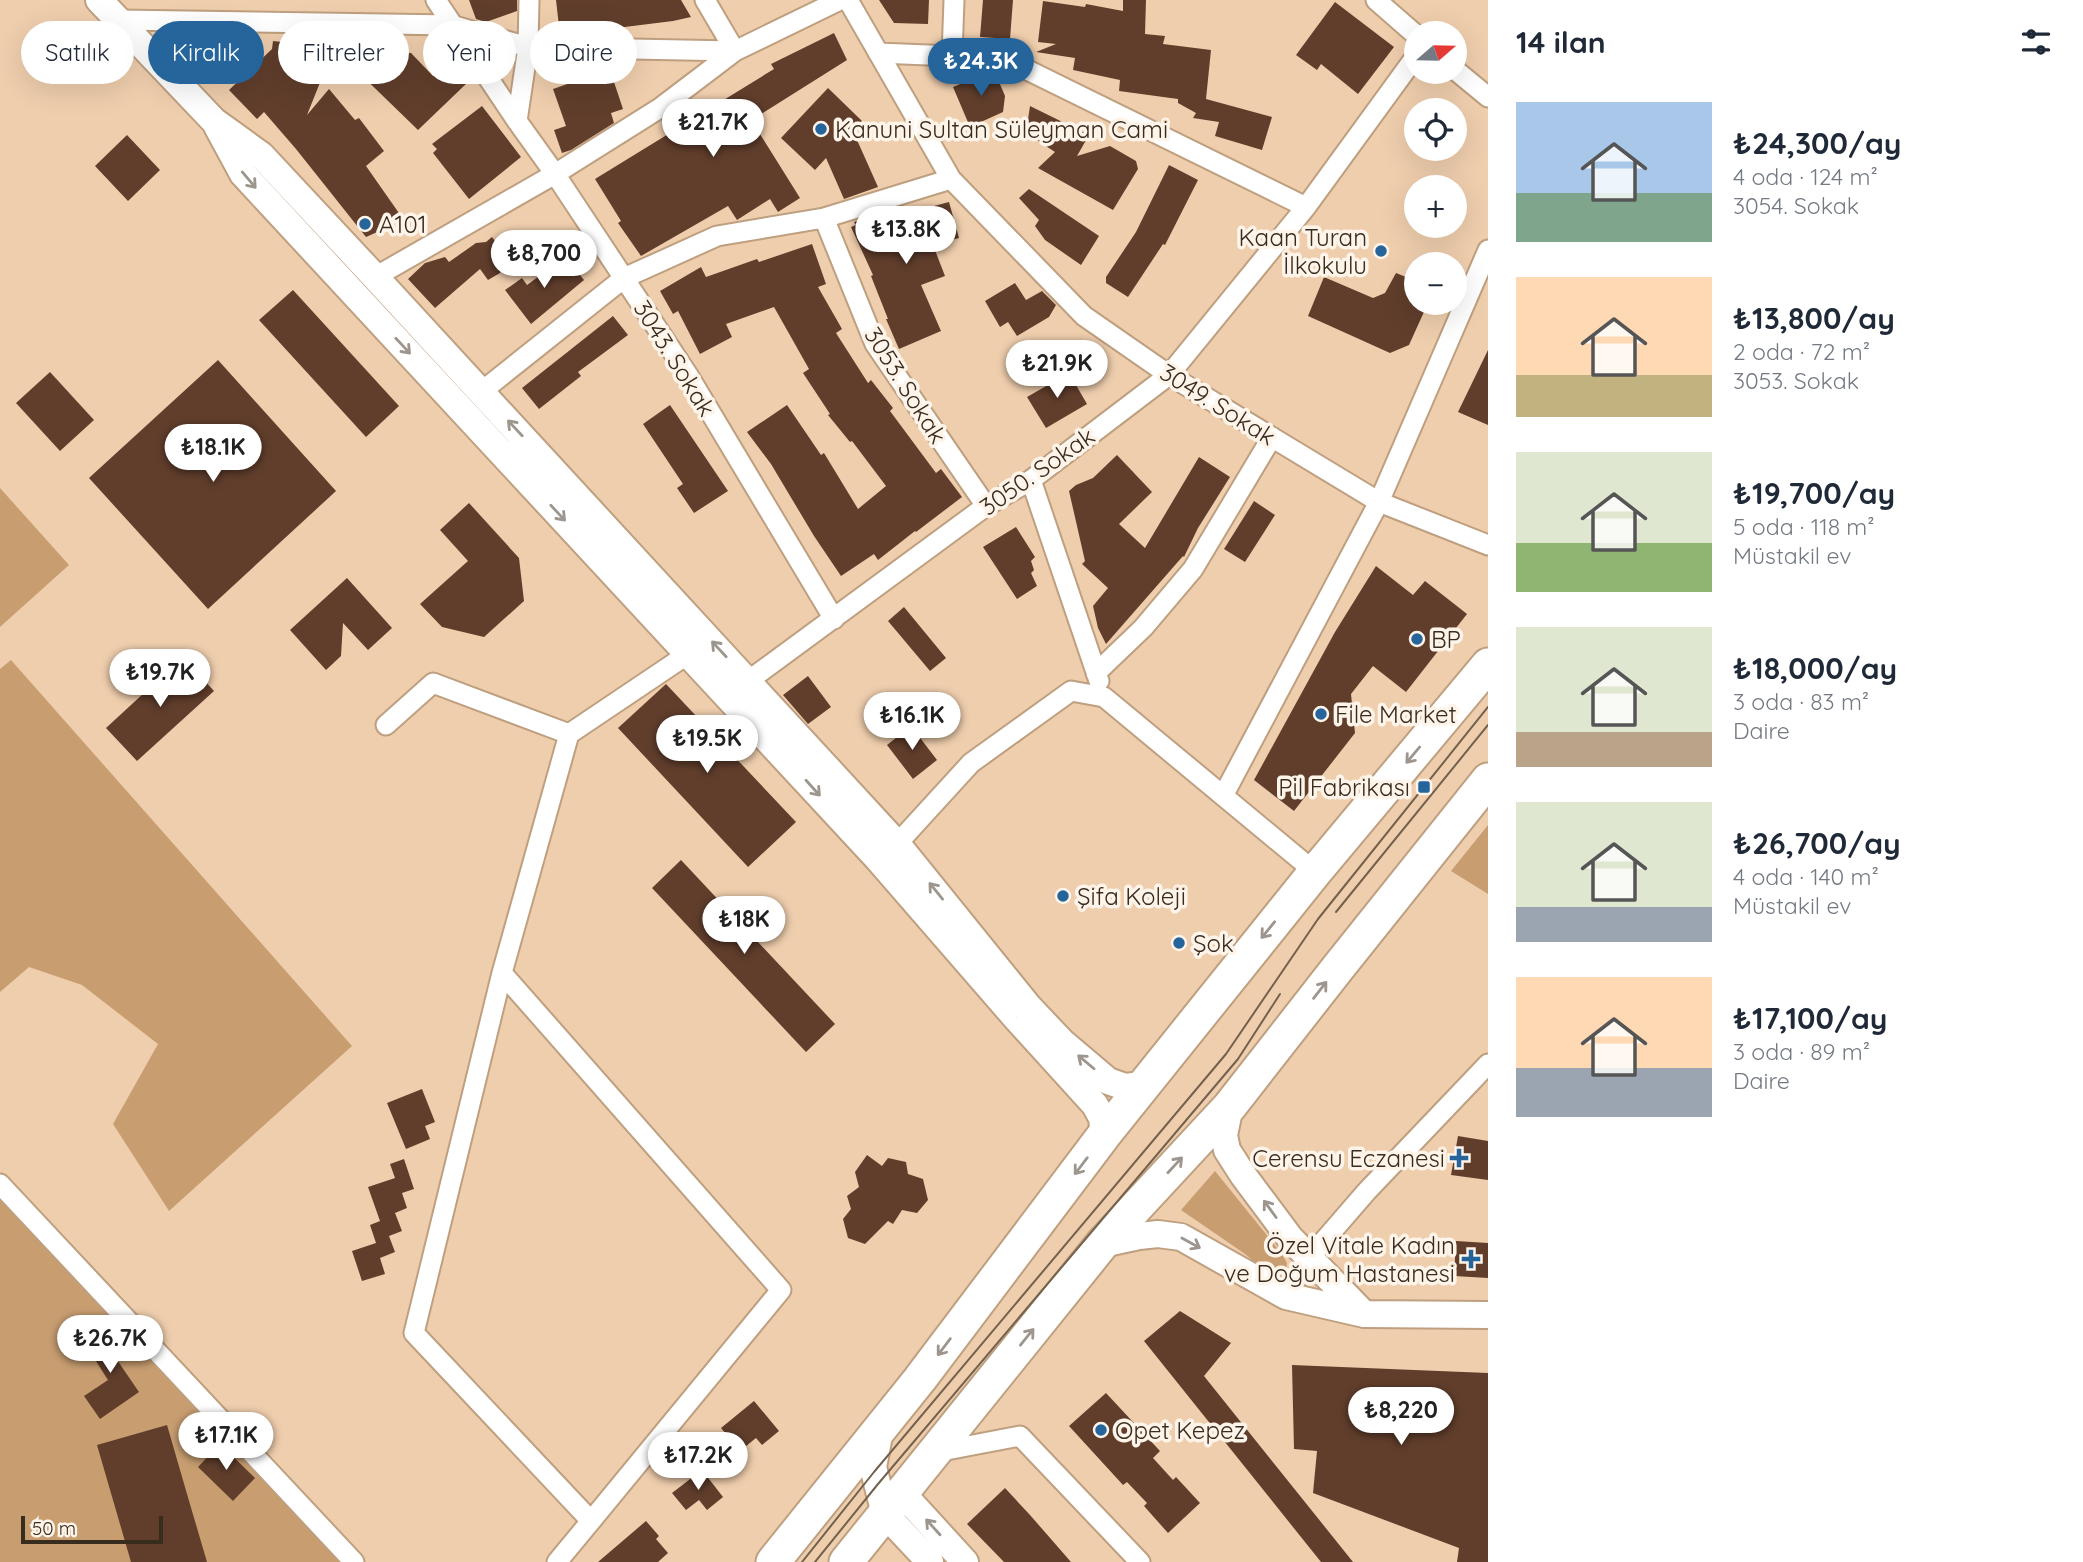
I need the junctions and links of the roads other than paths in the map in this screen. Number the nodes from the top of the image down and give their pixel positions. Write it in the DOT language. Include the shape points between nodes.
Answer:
graph roads {
  1 [pos="99,0"];
  2 [pos="436,0"];
  3 [pos="529,0"];
  4 [pos="705,0"];
  5 [pos="840,0"];
  6 [pos="848,0"];
  7 [pos="954,0"];
  8 [pos="1376,0"];
  9 [pos="118,20"];
  10 [pos="449,21"];
  11 [pos="423,25"];
  12 [pos="1404,25"];
  13 [pos="516,44"];
  14 [pos="528,47"];
  15 [pos="735,51"];
  16 [pos="878,53"];
  17 [pos="953,56"];
  18 [pos="1404,72"];
  19 [pos="1467,80"];
  20 [pos="492,84"];
  21 [pos="1488,97"];
  22 [pos="214,121"];
  23 [pos="517,121"];
  24 [pos="555,174"];
  25 [pos="951,179"];
  26 [pos="1306,207"];
  27 [pos="824,218"];
  28 [pos="1488,250"];
  29 [pos="375,276"];
  30 [pos="624,278"];
  31 [pos="1169,375"];
  32 [pos="481,392"];
  33 [pos="1272,437"];
  34 [pos="1031,480"];
  35 [pos="1379,502"];
  36 [pos="986,506"];
  37 [pos="1488,545"];
  38 [pos="834,619"];
  39 [pos="688,654"];
  40 [pos="1488,665"];
  41 [pos="1096,673"];
  42 [pos="739,689"];
  43 [pos="1104,696"];
  44 [pos="386,725"];
  45 [pos="569,734"];
  46 [pos="1488,780"];
  47 [pos="1223,796"];
  48 [pos="897,844"];
  49 [pos="1315,872"];
  50 [pos="502,973"];
  51 [pos="1057,1048"];
  52 [pos="1488,1064"];
  53 [pos="1146,1084"];
  54 [pos="1230,1106"];
  55 [pos="1104,1135"];
  56 [pos="0,1184"];
  57 [pos="1101,1244"];
  58 [pos="1309,1258"];
  59 [pos="1286,1296"];
  60 [pos="1364,1314"];
  61 [pos="1488,1315"];
  62 [pos="880,1428"];
  63 [pos="936,1452"];
  64 [pos="894,1503"];
  65 [pos="591,1521"];
  66 [pos="354,1562"];
  67 [pos="557,1562"];
  68 [pos="773,1562"];
  69 [pos="846,1562"];
  70 [pos="930,1562"];
  71 [pos="965,1562"];
  72 [pos="1140,1562"];
  1 -- 9 [label="street"];
  2 -- 10 [label="street, 3043. Sokak"];
  3 -- 14 [label="street"];
  4 -- 15 [label="street"];
  5 -- 15 [label="street"];
  6 -- 16 [label="street, 3049. Sokak"];
  7 -- 17 [label="street"];
  8 -- 12 [label="street"];
  9 -- 11 [label="street"];
  9 -- 22 [label="street"];
  13 -- 14 [label="street"];
  14 -- 15 [label="street"];
  14 -- 23 [label="street"];
  15 -- 24 [label="street" via="660,108"];
  16 -- 17 [label="street"];
  16 -- 25 [label="street, 3049. Sokak"];
  17 -- 26 [label="street" via="1003,58"];
  18 -- 26 [label="street, 3050. Sokak"];
  19 -- 21 [label="street"];
  20 -- 23 [label="street, 3043. Sokak"];
  22 -- 29 [label="street" via="261,155"];
  22 -- 39 [label="street, one-way" via="243,174"];
  23 -- 24 [label="street, 3043. Sokak"];
  24 -- 29 [label="street"];
  24 -- 30 [label="street, 3043. Sokak"];
  25 -- 27 [label="street"];
  25 -- 31 [label="street, 3049. Sokak" via="1084,316"];
  26 -- 31 [label="street, 3050. Sokak"];
  27 -- 30 [label="street" via="717,236"];
  27 -- 36 [label="street, 3053. Sokak" via="875,344"];
  28 -- 35 [label="street"];
  29 -- 32 [label="street"];
  30 -- 32 [label="street"];
  30 -- 38 [label="street, 3043. Sokak" via="688,375"];
  31 -- 33 [label="street, 3049. Sokak"];
  31 -- 34 [label="street, 3050. Sokak"];
  42 -- 32 [label="street, one-way"];
  33 -- 35 [label="street, 3049. Sokak"];
  33 -- 41 [label="street" via="1193,569 1143,628"];
  34 -- 36 [label="street, 3050. Sokak"];
  34 -- 41 [label="street"];
  35 -- 37 [label="street, 3049. Sokak"];
  35 -- 47 [label="street"];
  36 -- 38 [label="street, 3050. Sokak"];
  38 -- 42 [label="street, 3050. Sokak"];
  39 -- 42 [label="street"];
  39 -- 45 [label="street"];
  40 -- 49 [label="highway, one-way"];
  41 -- 43 [label="street"];
  42 -- 48 [label="street"];
  42 -- 51 [label="street, one-way" via="1016,1018"];
  43 -- 47 [label="street"];
  43 -- 48 [label="street" via="1071,691 971,763"];
  44 -- 45 [label="street" via="433,683"];
  45 -- 50 [label="street"];
  54 -- 46 [label="highway, one-way"];
  47 -- 49 [label="street"];
  51 -- 48 [label="street, one-way"];
  49 -- 53 [label="highway, one-way"];
  50 -- 65 [label="street" via="414,1333"];
  50 -- 65 [label="street" via="781,1290"];
  53 -- 51 [label="street, one-way" via="1125,1087"];
  51 -- 55 [label="street" via="1095,1105"];
  52 -- 58 [label="street"];
  53 -- 55 [label="highway"];
  57 -- 54 [label="highway, one-way"];
  58 -- 54 [label="street, one-way" via="1227,1150 1224,1135"];
  55 -- 62 [label="highway, one-way"];
  56 -- 66 [label="street"];
  57 -- 59 [label="street, one-way" via="1158,1234 1181,1237"];
  63 -- 57 [label="highway, one-way"];
  58 -- 59 [label="street"];
  58 -- 60 [label="street"];
  59 -- 60 [label="street"];
  60 -- 61 [label="street"];
  62 -- 64 [label="street" via="873,1467"];
  62 -- 68 [label="highway"];
  63 -- 64 [label="highway"];
  63 -- 72 [label="street" via="1020,1436"];
  64 -- 69 [label="highway"];
  64 -- 70 [label="street"];
  71 -- 64 [label="street, one-way"];
  65 -- 67 [label="street"];
}
